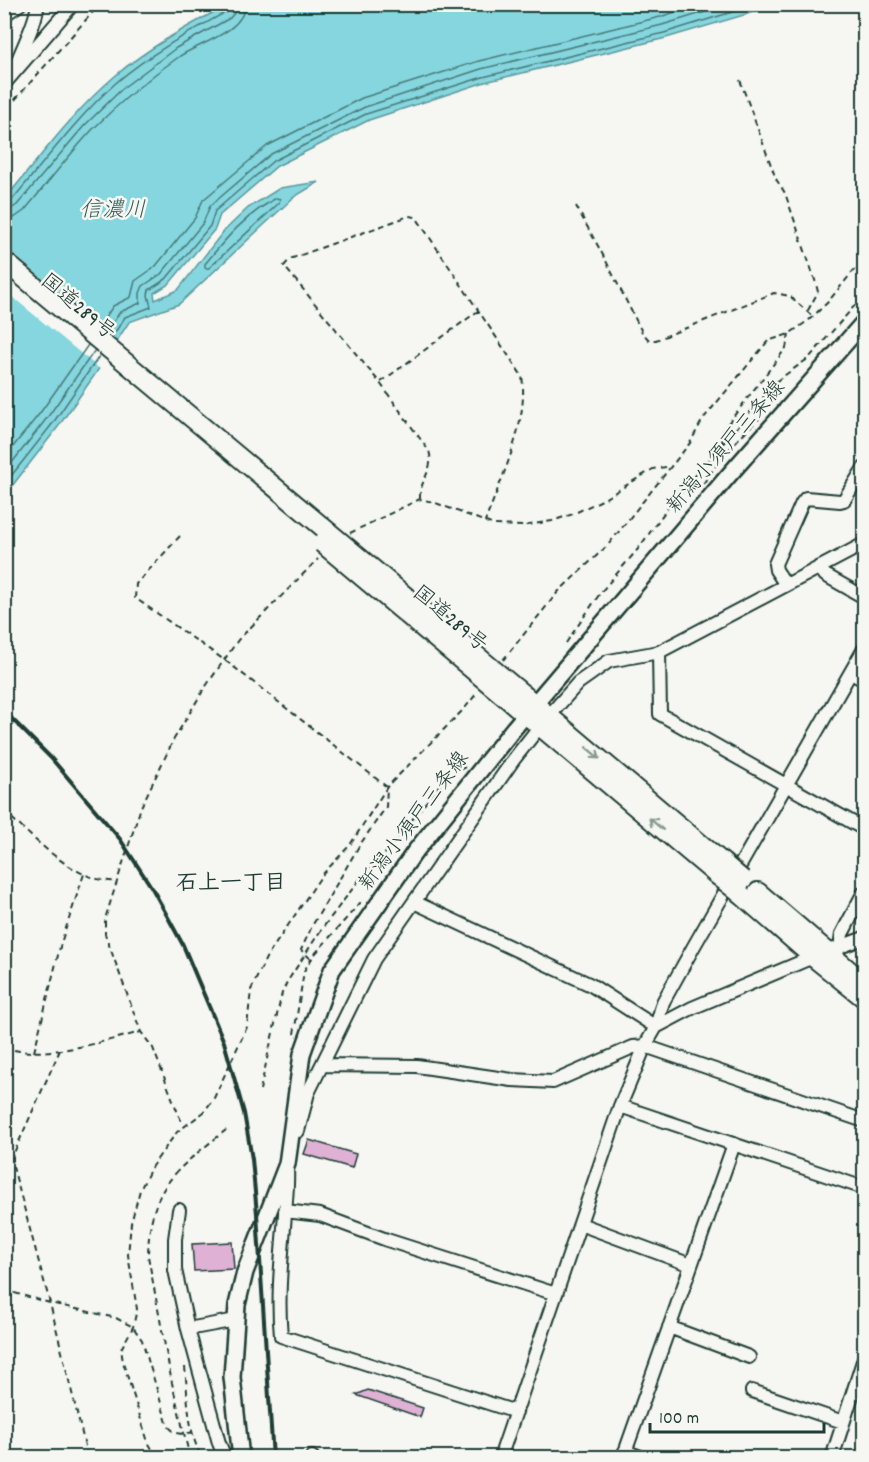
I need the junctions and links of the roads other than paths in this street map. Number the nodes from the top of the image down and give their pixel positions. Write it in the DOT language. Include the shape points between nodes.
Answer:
graph roads {
  1 [pos="20,4"];
  2 [pos="37,4"];
  3 [pos="73,4"];
  4 [pos="4,15"];
  5 [pos="9,75"];
  6 [pos="4,84"];
  7 [pos="4,261"];
  8 [pos="4,276"];
  9 [pos="864,322"];
  10 [pos="864,468"];
  11 [pos="864,544"];
  12 [pos="819,567"];
  13 [pos="786,585"];
  14 [pos="864,597"];
  15 [pos="864,649"];
  16 [pos="659,652"];
  17 [pos="851,673"];
  18 [pos="864,680"];
  19 [pos="532,710"];
  20 [pos="787,786"];
  21 [pos="864,829"];
  22 [pos="864,892"];
  23 [pos="414,902"];
  24 [pos="864,938"];
  25 [pos="827,953"];
  26 [pos="864,983"];
  27 [pos="864,998"];
  28 [pos="656,1027"];
  29 [pos="645,1046"];
  30 [pos="321,1065"];
  31 [pos="620,1106"];
  32 [pos="864,1121"];
  33 [pos="734,1144"];
  34 [pos="287,1164"];
  35 [pos="864,1188"];
  36 [pos="179,1210"];
  37 [pos="285,1211"];
  38 [pos="580,1224"];
  39 [pos="691,1265"];
  40 [pos="556,1294"];
  41 [pos="236,1320"];
  42 [pos="669,1327"];
  43 [pos="189,1334"];
  44 [pos="748,1357"];
  45 [pos="864,1358"];
  46 [pos="752,1391"];
  47 [pos="516,1412"];
  48 [pos="843,1422"];
  49 [pos="624,1454"];
  50 [pos="225,1458"];
  51 [pos="241,1458"];
  52 [pos="500,1458"];
  53 [pos="643,1458"];
  54 [pos="832,1458"];
  1 -- 4 [label="street"];
  2 -- 5 [label="street" via="38,12"];
  3 -- 5 [label="street"];
  5 -- 6 [label="street"];
  7 -- 19 [label="highway, 国道289号, bridge"];
  8 -- 19 [label="highway, 国道289号, bridge"];
  9 -- 19 [label="main road, 新潟小須戸三条線" via="729,475"];
  10 -- 13 [label="street" via="844,500 812,497 802,503 776,564"];
  11 -- 12 [label="street"];
  12 -- 13 [label="street"];
  12 -- 14 [label="street" via="825,575"];
  13 -- 16 [label="street"];
  15 -- 17 [label="street"];
  16 -- 19 [label="street" via="609,661"];
  16 -- 20 [label="street" via="660,714"];
  17 -- 18 [label="street"];
  17 -- 20 [label="street"];
  19 -- 23 [label="street"];
  19 -- 25 [label="highway, 国道289号, bridge" via="720,869"];
  19 -- 34 [label="main road, 新潟小須戸三条線" via="414,852 332,970 302,1054"];
  20 -- 21 [label="street"];
  20 -- 28 [label="street" via="663,1002"];
  22 -- 25 [label="street"];
  23 -- 28 [label="street" via="591,985"];
  23 -- 30 [label="street" via="374,959"];
  24 -- 25 [label="street"];
  25 -- 26 [label="highway, 国道289号"];
  25 -- 27 [label="highway, 国道289号"];
  25 -- 28 [label="street" via="692,1008"];
  28 -- 29 [label="street"];
  29 -- 30 [label="street" via="633,1047 553,1082 417,1066"];
  29 -- 31 [label="street"];
  29 -- 32 [label="street"];
  30 -- 34 [label="street" via="308,1093"];
  31 -- 33 [label="street"];
  31 -- 38 [label="street"];
  33 -- 35 [label="street"];
  33 -- 39 [label="street"];
  34 -- 37 [label="street"];
  34 -- 41 [label="main road, 新潟小須戸三条線" via="245,1272"];
  36 -- 43 [label="street" via="175,1270"];
  37 -- 40 [label="street" via="320,1215"];
  37 -- 47 [label="street" via="281,1336"];
  38 -- 39 [label="street"];
  38 -- 40 [label="street"];
  39 -- 42 [label="street"];
  40 -- 47 [label="street"];
  41 -- 43 [label="street"];
  41 -- 51 [label="main road, 新潟小須戸三条線" via="232,1377"];
  42 -- 44 [label="street"];
  42 -- 49 [label="street"];
  43 -- 50 [label="street"];
  45 -- 48 [label="street"];
  46 -- 48 [label="street"];
  47 -- 52 [label="street"];
  48 -- 54 [label="street"];
  49 -- 53 [label="street"];
}
